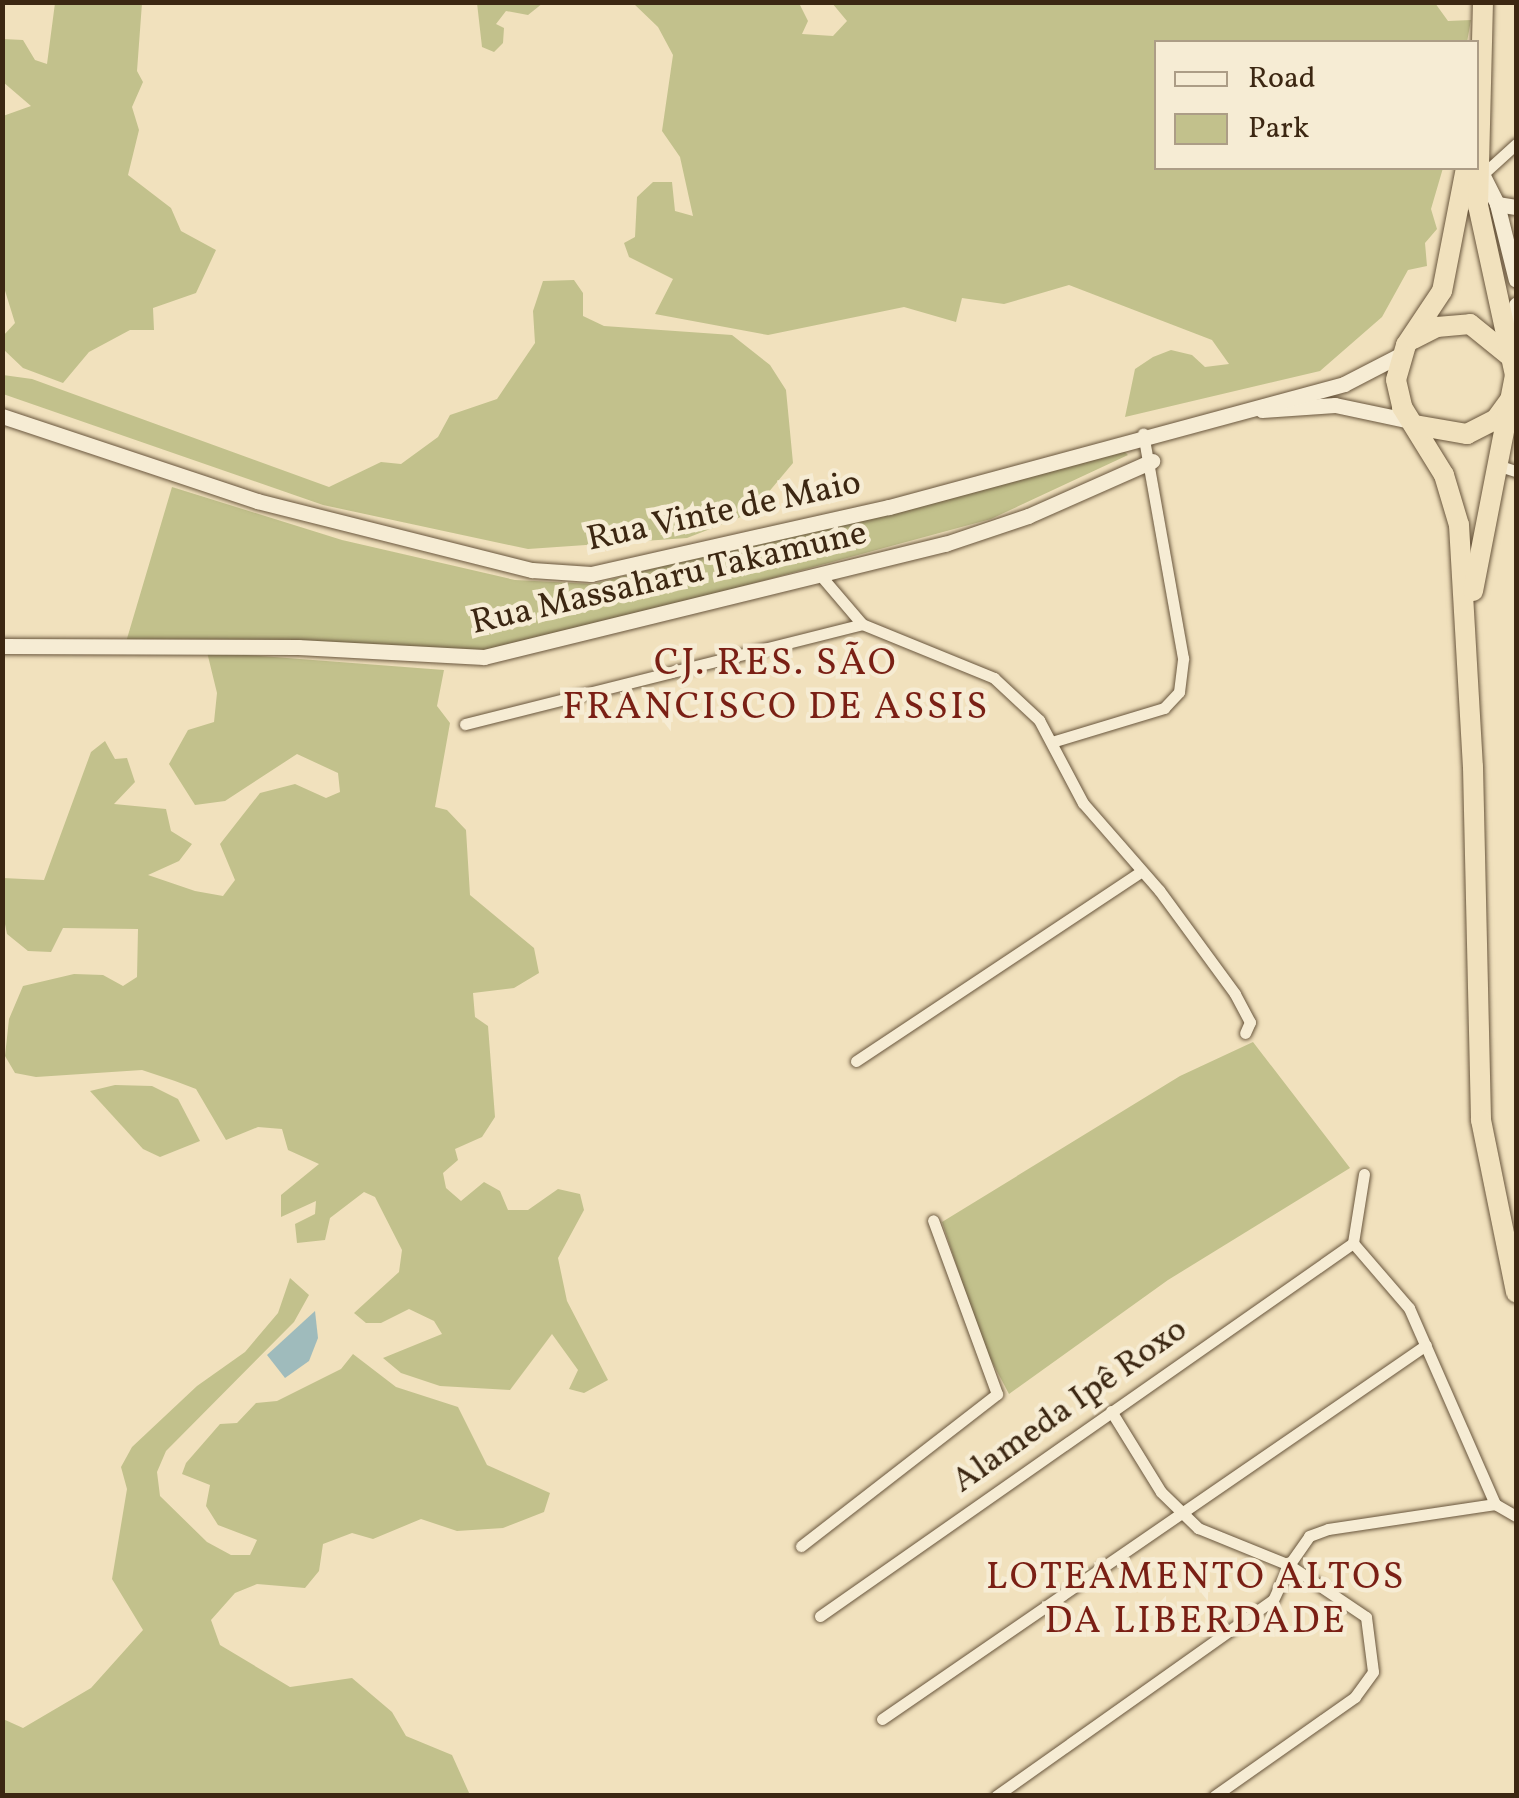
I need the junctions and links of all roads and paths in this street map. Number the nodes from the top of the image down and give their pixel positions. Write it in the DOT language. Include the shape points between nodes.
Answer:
graph roads {
  1 [pos="1484,2"];
  2 [pos="1480,74"];
  3 [pos="1479,80"];
  4 [pos="1479,98"];
  5 [pos="1516,144"];
  6 [pos="1479,167"];
  7 [pos="1476,170"];
  8 [pos="1476,170"];
  9 [pos="1477,170"];
  10 [pos="1497,204"];
  11 [pos="1516,207"];
  12 [pos="1516,229"];
  13 [pos="1516,278"];
  14 [pos="1516,305"];
  15 [pos="1404,349"];
  16 [pos="1512,349"];
  17 [pos="1514,396"];
  18 [pos="1228,411"];
  19 [pos="2,416"];
  20 [pos="22,422"];
  21 [pos="1413,423"];
  22 [pos="2,434"];
  23 [pos="1143,434"];
  24 [pos="1152,461"];
  25 [pos="1507,468"];
  26 [pos="821,576"];
  27 [pos="862,624"];
  28 [pos="1467,624"];
  29 [pos="2,646"];
  30 [pos="466,724"];
  31 [pos="1056,740"];
  32 [pos="1142,870"];
  33 [pos="1245,1033"];
  34 [pos="856,1061"];
  35 [pos="1364,1174"];
  36 [pos="933,1220"];
  37 [pos="1353,1243"];
  38 [pos="1516,1292"];
  39 [pos="1426,1345"];
  40 [pos="1111,1410"];
  41 [pos="1495,1504"];
  42 [pos="1180,1512"];
  43 [pos="1516,1516"];
  44 [pos="800,1546"];
  45 [pos="1289,1566"];
  46 [pos="820,1616"];
  47 [pos="882,1719"];
  48 [pos="1217,1795"];
  49 [pos="996,1796"];
  1 -- 2 [label="highway"];
  2 -- 3 [label="highway"];
  2 -- 4 [label="highway"];
  5 -- 6 [label="street"];
  7 -- 15 [label="highway" via="1442,290"];
  8 -- 16 [label="highway" via="1478,206"];
  9 -- 10 [label="main road"];
  10 -- 11 [label="main road"];
  10 -- 13 [label="main road"];
  12 -- 13 [label="main road"];
  14 -- 16 [label="main road"];
  15 -- 16 [label="highway" via="1437,327 1470,324"];
  15 -- 18 [label="main road, Rua Vinte de Maio" via="1344,384"];
  15 -- 21 [label="highway" via="1398,395"];
  16 -- 17 [label="highway"];
  17 -- 21 [label="highway" via="1496,419 1467,434"];
  17 -- 25 [label="highway"];
  18 -- 21 [label="main road, Rua Vinte de Maio" via="1335,405"];
  18 -- 23 [label="main road, Rua Vinte de Maio"];
  19 -- 20 [label="main road, Rua Vinte de Maio"];
  20 -- 22 [label="main road"];
  20 -- 23 [label="main road, Rua Vinte de Maio" via="257,501 560,574 629,567 888,507"];
  21 -- 28 [label="highway" via="1453,500"];
  23 -- 24 [label="street"];
  24 -- 26 [label="main road, Rua Massaharu Takamune" via="1005,525"];
  24 -- 31 [label="street" via="1183,658 1179,692 1164,708"];
  25 -- 28 [label="highway"];
  26 -- 27 [label="street"];
  26 -- 29 [label="main road, Rua Massaharu Takamune" via="484,658 298,647"];
  27 -- 30 [label="street"];
  27 -- 31 [label="street" via="994,678"];
  28 -- 38 [label="highway" via="1480,1120"];
  31 -- 32 [label="street" via="1082,803"];
  32 -- 33 [label="street" via="1236,994 1250,1022"];
  32 -- 34 [label="street"];
  35 -- 37 [label="street"];
  36 -- 44 [label="street" via="997,1394"];
  37 -- 39 [label="street" via="1409,1308"];
  37 -- 40 [label="street, Alameda Ipê Roxo"];
  39 -- 41 [label="street"];
  39 -- 42 [label="street"];
  40 -- 42 [label="street" via="1130,1449"];
  40 -- 46 [label="street, Alameda Ipê Roxo"];
  41 -- 43 [label="street"];
  41 -- 45 [label="street" via="1328,1529 1310,1536"];
  42 -- 45 [label="street" via="1198,1528"];
  42 -- 47 [label="street"];
  45 -- 48 [label="street" via="1366,1617 1373,1672 1354,1697"];
  45 -- 49 [label="street" via="1273,1600"];
}
